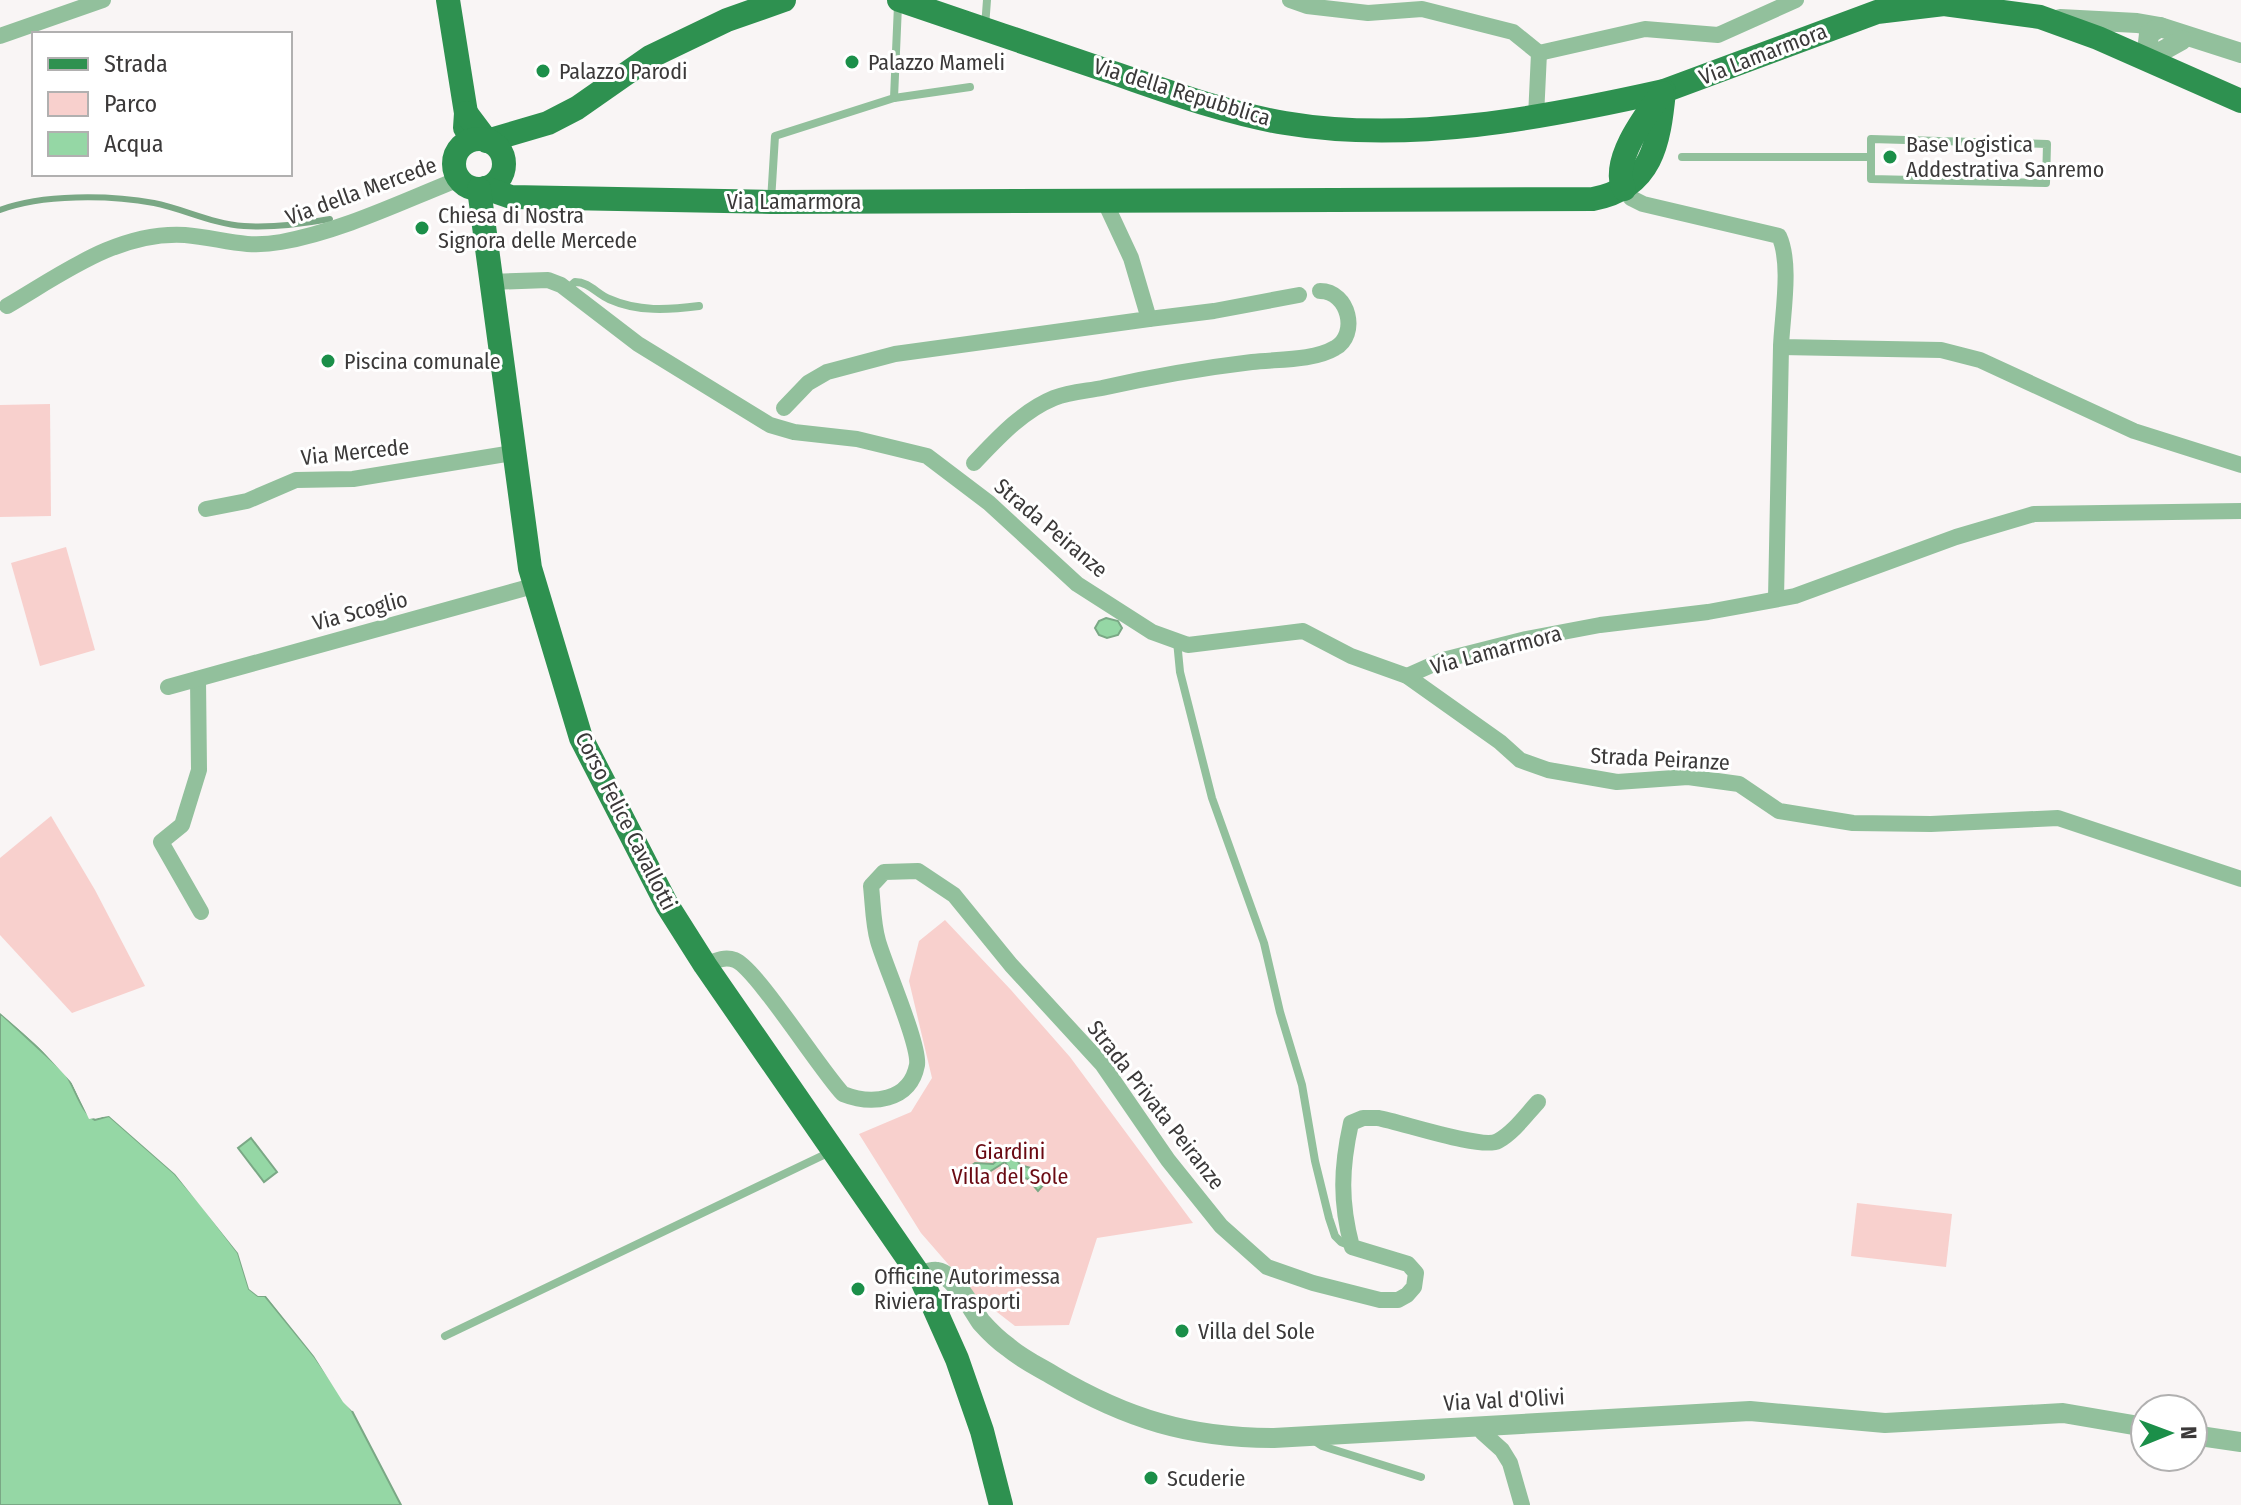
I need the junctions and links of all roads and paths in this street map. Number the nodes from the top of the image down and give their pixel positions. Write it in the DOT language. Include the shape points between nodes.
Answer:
graph roads {
  1 [pos="103,0"];
  2 [pos="448,0"];
  3 [pos="784,0"];
  4 [pos="898,0"];
  5 [pos="987,0"];
  6 [pos="1290,0"];
  7 [pos="1796,0"];
  8 [pos="2040,17"];
  9 [pos="2160,27"];
  10 [pos="984,29"];
  11 [pos="0,36"];
  12 [pos="2188,38"];
  13 [pos="1539,53"];
  14 [pos="2241,53"];
  15 [pos="2146,60"];
  16 [pos="2184,76"];
  17 [pos="970,87"];
  18 [pos="1664,91"];
  19 [pos="894,98"];
  20 [pos="2241,101"];
  21 [pos="1536,117"];
  22 [pos="476,143"];
  23 [pos="1682,157"];
  24 [pos="1871,157"];
  25 [pos="474,185"];
  26 [pos="1624,189"];
  27 [pos="1104,200"];
  28 [pos="771,202"];
  29 [pos="490,282"];
  30 [pos="566,290"];
  31 [pos="1320,291"];
  32 [pos="1299,295"];
  33 [pos="7,306"];
  34 [pos="699,306"];
  35 [pos="1149,319"];
  36 [pos="1781,347"];
  37 [pos="784,408"];
  38 [pos="512,453"];
  39 [pos="974,463"];
  40 [pos="2241,465"];
  41 [pos="206,509"];
  42 [pos="2241,511"];
  43 [pos="533,586"];
  44 [pos="1776,599"];
  45 [pos="1177,641"];
  46 [pos="1407,676"];
  47 [pos="198,679"];
  48 [pos="168,687"];
  49 [pos="2241,879"];
  50 [pos="201,912"];
  51 [pos="705,965"];
  52 [pos="1538,1102"];
  53 [pos="835,1150"];
  54 [pos="1352,1247"];
  55 [pos="920,1276"];
  56 [pos="445,1336"];
  57 [pos="2129,1424"];
  58 [pos="1482,1425"];
  59 [pos="1310,1436"];
  60 [pos="2209,1437"];
  61 [pos="2241,1442"];
  62 [pos="1421,1477"];
  63 [pos="1001,1505"];
  64 [pos="1522,1505"];
  1 -- 11 [label="street"];
  2 -- 22 [label="main road" via="466,113"];
  3 -- 22 [label="main road" via="650,57 548,123"];
  4 -- 10 [label="main road, Via della Repubblica"];
  4 -- 19 [label="lane"];
  5 -- 10 [label="lane"];
  6 -- 13 [label="street" via="1368,13 1422,9 1513,32"];
  7 -- 13 [label="street" via="1718,35 1645,29"];
  8 -- 9 [label="street"];
  8 -- 15 [label="main road, Via Lamarmora"];
  8 -- 18 [label="main road, Via Lamarmora" via="1944,4 1877,12"];
  9 -- 12 [label="street"];
  9 -- 15 [label="street" via="2149,34"];
  10 -- 21 [label="main road, Via della Repubblica" via="1181,96 1286,123 1442,130"];
  12 -- 14 [label="street"];
  12 -- 15 [label="street"];
  12 -- 16 [label="street" via="2176,55"];
  13 -- 21 [label="street"];
  15 -- 16 [label="main road, Via Lamarmora"];
  16 -- 20 [label="main road, Via Lamarmora"];
  17 -- 19 [label="lane"];
  18 -- 21 [label="main road, Via della Repubblica"];
  18 -- 26 [label="main road" via="1623,160 1619,171"];
  19 -- 28 [label="lane" via="775,136"];
  22 -- 25 [label="main road" via="454,162"];
  22 -- 25 [label="main road" via="499,151 503,166 498,180"];
  23 -- 24 [label="lane"];
  24 -- 24 [label="lane" via="1871,179 2046,183 2047,144 1871,139"];
  25 -- 28 [label="main road, Via Lamarmora" via="511,197"];
  25 -- 29 [label="main road, Corso Felice Cavallotti"];
  25 -- 33 [label="street, Via della Mercede" via="281,242 251,246 186,235 132,239"];
  26 -- 27 [label="main road, Via Lamarmora" via="1605,197 1571,199"];
  26 -- 36 [label="street" via="1643,204 1779,236 1785,263"];
  27 -- 28 [label="main road, Via Lamarmora"];
  27 -- 35 [label="street" via="1131,258"];
  29 -- 30 [label="street, Strada Peiranze" via="548,280"];
  29 -- 38 [label="main road, Corso Felice Cavallotti"];
  30 -- 34 [label="lane" via="582,282 628,306"];
  30 -- 45 [label="street, Strada Peiranze" via="638,344 770,425 927,456 989,503 1077,584 1152,632"];
  31 -- 39 [label="street" via="1338,295 1348,315 1346,337 1334,349 1054,398 1008,427"];
  32 -- 35 [label="street"];
  35 -- 37 [label="street" via="895,354 827,372"];
  36 -- 40 [label="street" via="1941,350 1980,360 2134,431"];
  36 -- 44 [label="street"];
  38 -- 41 [label="street, Via Mercede" via="353,479 296,480 247,501"];
  38 -- 43 [label="main road, Corso Felice Cavallotti"];
  42 -- 44 [label="street, Via Lamarmora" via="2034,514"];
  43 -- 47 [label="street, Via Scoglio"];
  43 -- 51 [label="main road, Corso Felice Cavallotti" via="581,738 667,905"];
  44 -- 46 [label="street, Via Lamarmora" via="1526,639 1443,660"];
  45 -- 46 [label="street, Strada Peiranze" via="1205,644 1303,631"];
  45 -- 54 [label="lane" via="1212,798 1264,943 1302,1085 1329,1218 1335,1236"];
  46 -- 49 [label="street, Strada Peiranze" via="1520,760 1548,770 1617,782 1688,777 1739,784 1779,811 1853,823 2058,818"];
  47 -- 48 [label="street, Via Scoglio"];
  47 -- 50 [label="street" via="199,770 182,825 161,842"];
  51 -- 53 [label="main road, Corso Felice Cavallotti"];
  51 -- 54 [label="street, Strada Privata Peiranze" via="723,958 737,960 843,1094 880,1101 899,1092 917,1064 877,938 871,886 884,872 918,871 954,895 1102,1064 1221,1226 1267,1267 1380,1300 1398,1300 1414,1287 1416,1273 1408,1264"];
  52 -- 54 [label="street" via="1495,1143 1475,1143 1378,1118 1351,1123 1341,1170"];
  53 -- 55 [label="main road, Corso Felice Cavallotti"];
  53 -- 56 [label="lane"];
  55 -- 59 [label="street, Via Val d'Olivi" via="944,1275 982,1323 1014,1352 1119,1411 1214,1436"];
  55 -- 63 [label="main road, Corso Felice Cavallotti" via="957,1359"];
  57 -- 58 [label="street, Via Val d'Olivi" via="2063,1413 1885,1423 1750,1411"];
  58 -- 59 [label="street, Via Val d'Olivi"];
  58 -- 64 [label="street" via="1482,1432 1510,1463"];
  59 -- 62 [label="lane" via="1322,1446"];
  60 -- 61 [label="street"];
}
